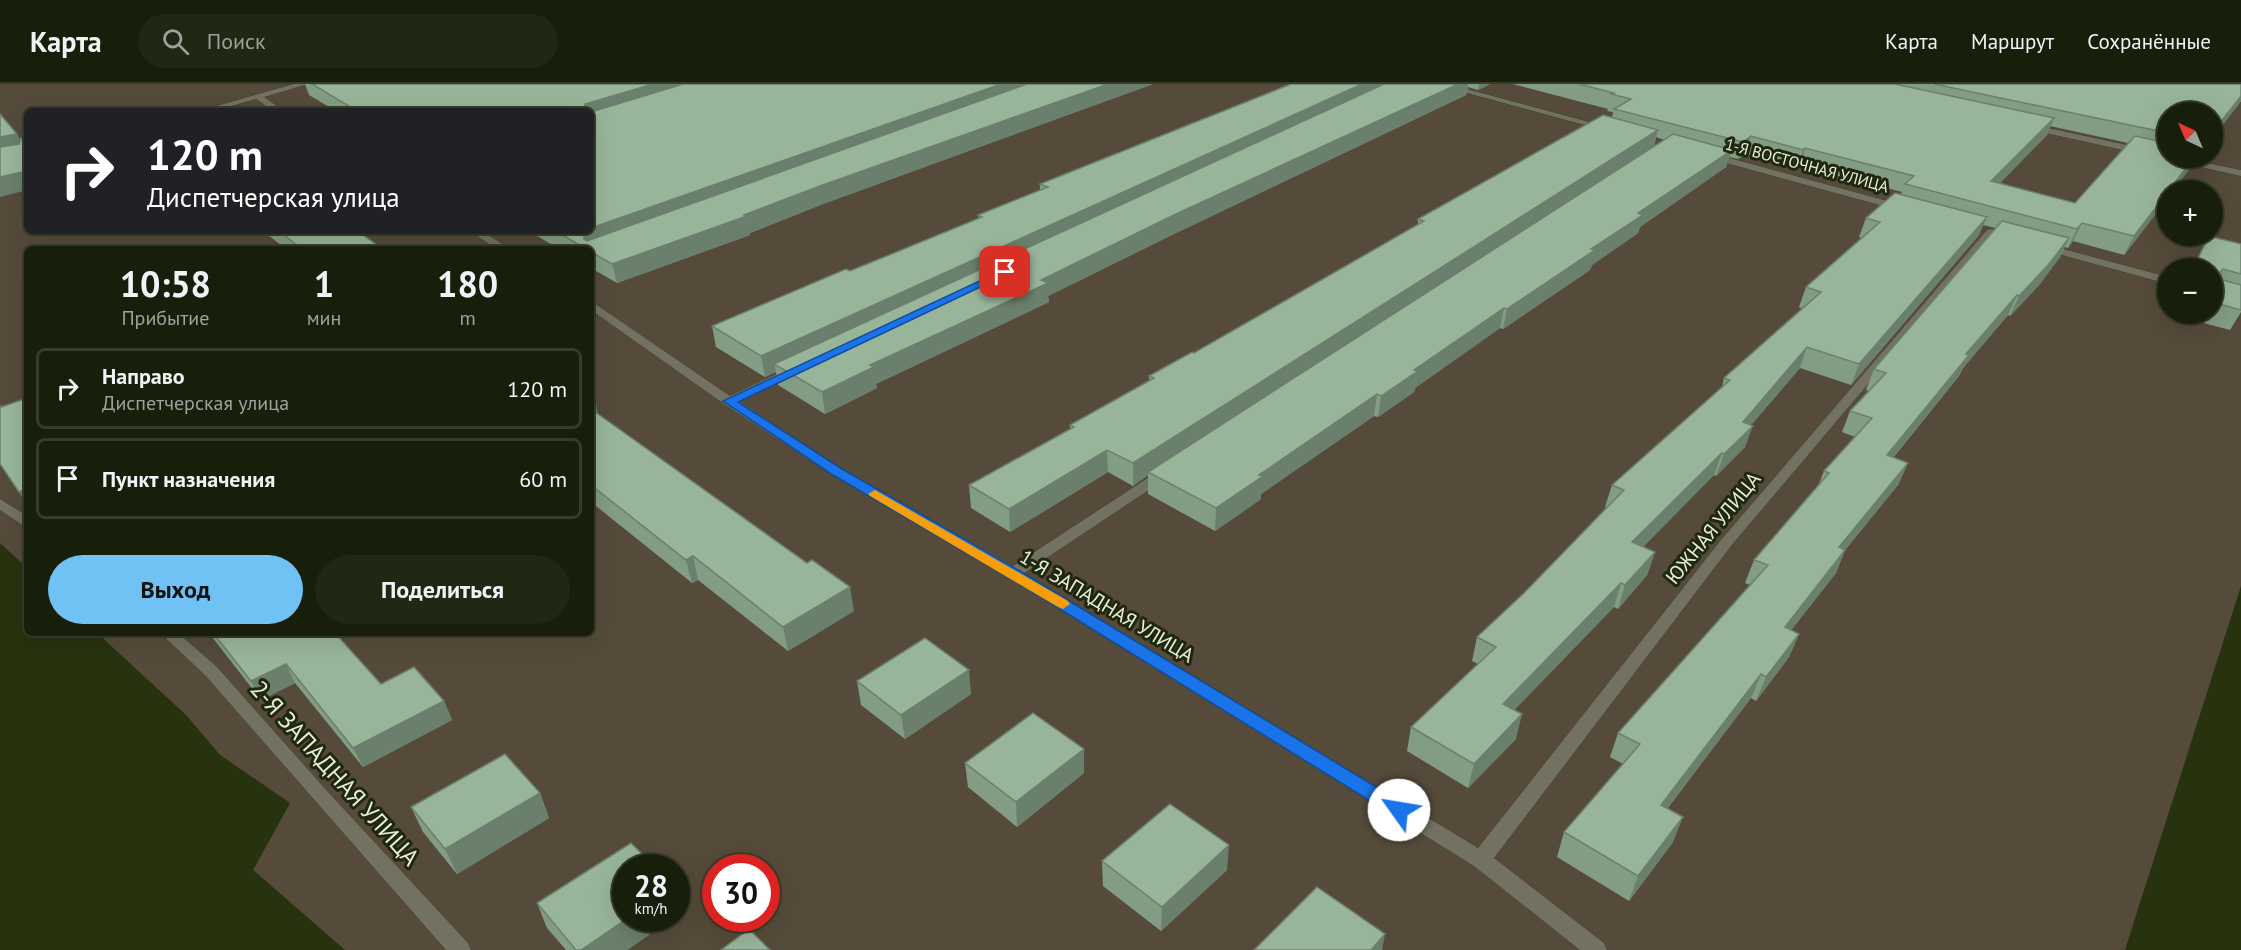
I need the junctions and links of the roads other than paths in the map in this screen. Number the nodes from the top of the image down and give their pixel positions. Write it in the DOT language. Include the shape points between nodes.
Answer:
graph roads {
  1 [pos="304,84"];
  2 [pos="1438,84"];
  3 [pos="258,98"];
  4 [pos="216,108"];
  5 [pos="275,108"];
  6 [pos="2017,124"];
  7 [pos="1622,133"];
  8 [pos="1702,154"];
  9 [pos="2157,154"];
  10 [pos="2218,168"];
  11 [pos="2241,173"];
  12 [pos="1910,210"];
  13 [pos="1991,232"];
  14 [pos="479,234"];
  15 [pos="2035,244"];
  16 [pos="500,246"];
  17 [pos="2157,278"];
  18 [pos="594,307"];
  19 [pos="804,366"];
  20 [pos="729,401"];
  21 [pos="1172,469"];
  22 [pos="0,503"];
  23 [pos="24,521"];
  24 [pos="1013,573"];
  25 [pos="171,636"];
  26 [pos="1481,860"];
  27 [pos="460,950"];
  28 [pos="1596,950"];
  1 -- 3 [label="street"];
  2 -- 7 [label="street"];
  3 -- 4 [label="street"];
  3 -- 5 [label="street"];
  6 -- 9 [label="street"];
  8 -- 12 [label="street, 1-Я ВОСТОЧНАЯ УЛИЦА"];
  10 -- 11 [label="street"];
  13 -- 26 [label="street, ЮЖНАЯ УЛИЦА" via="1726,543"];
  14 -- 16 [label="street"];
  15 -- 17 [label="street"];
  18 -- 20 [label="street, 1-Я ЗАПАДНАЯ УЛИЦА"];
  19 -- 20 [label="street"];
  20 -- 24 [label="street, 1-Я ЗАПАДНАЯ УЛИЦА" via="837,472"];
  21 -- 24 [label="street"];
  22 -- 23 [label="street"];
  24 -- 26 [label="street, 1-Я ЗАПАДНАЯ УЛИЦА"];
  25 -- 27 [label="street, 2-Я ЗАПАДНАЯ УЛИЦА" via="211,671"];
  26 -- 28 [label="street, 1-Я ЗАПАДНАЯ УЛИЦА"];
}
